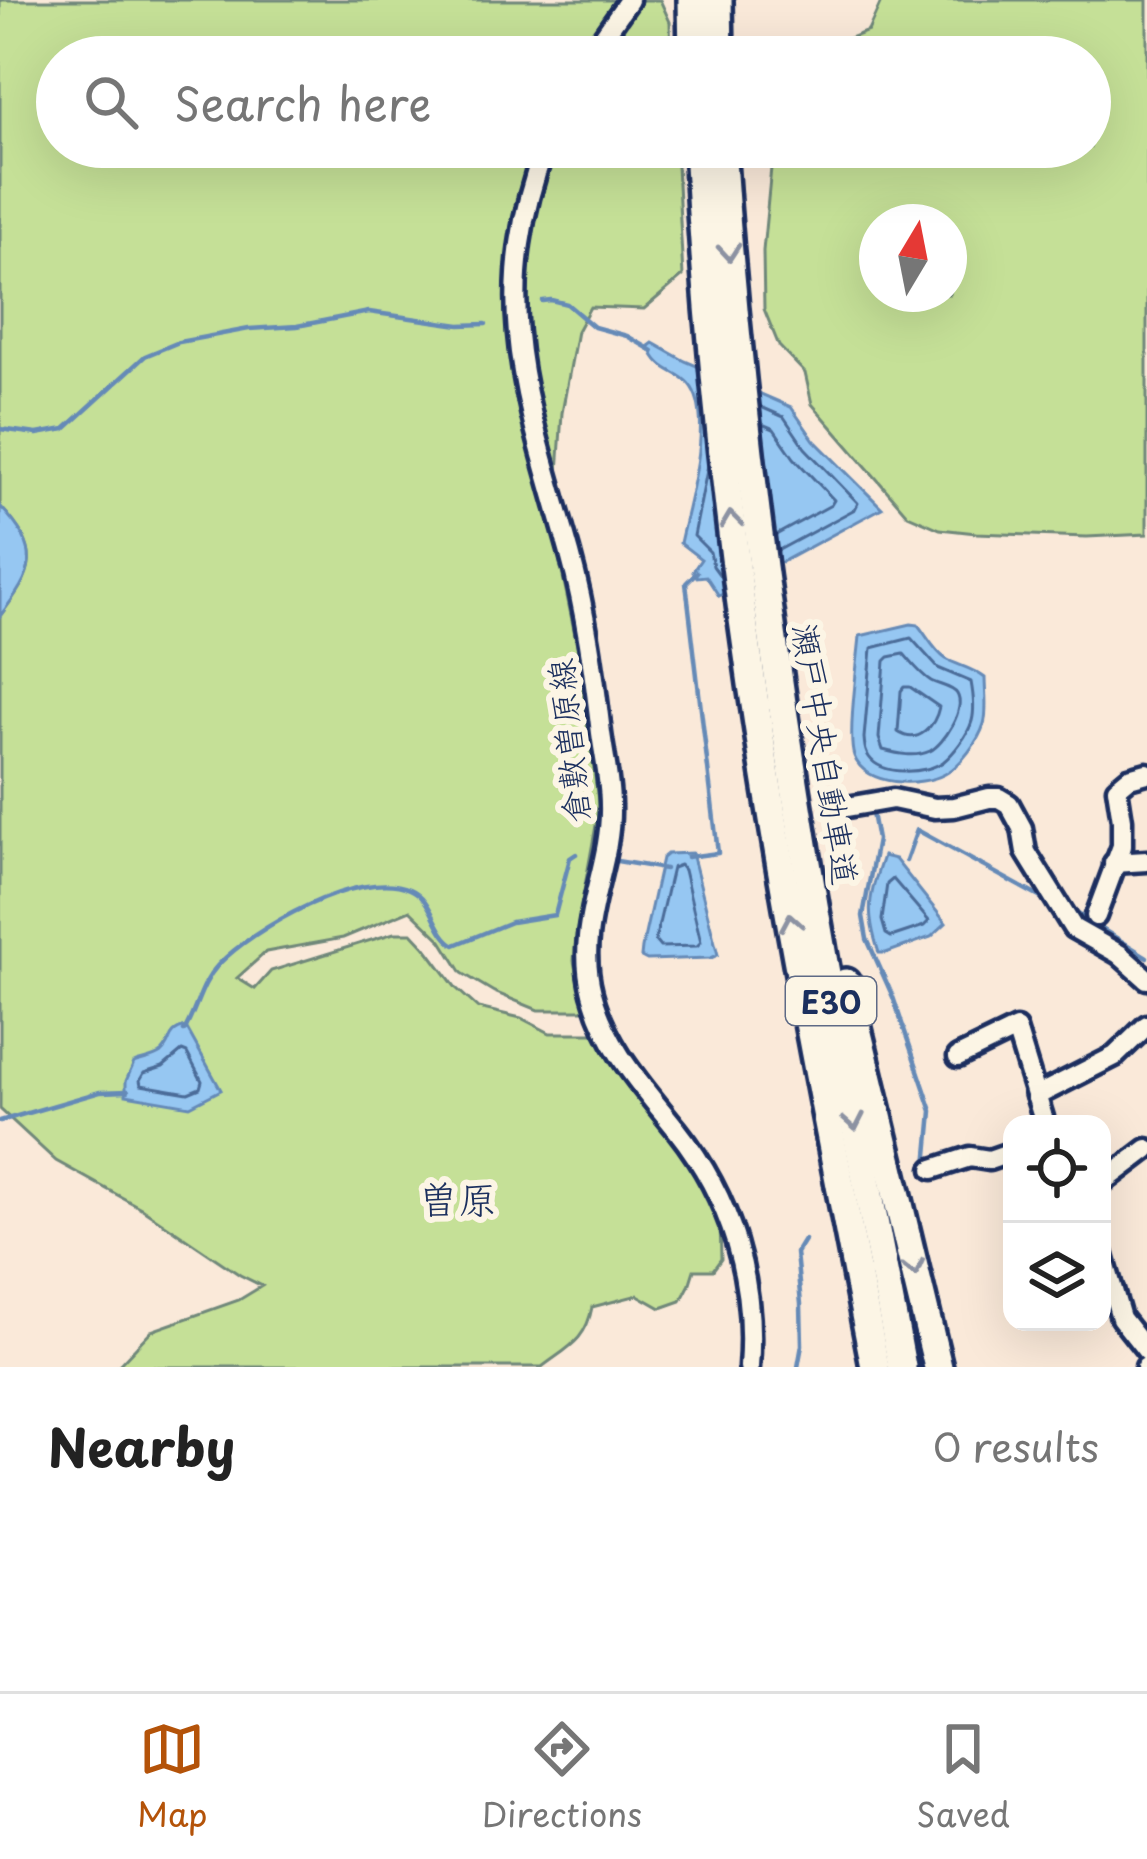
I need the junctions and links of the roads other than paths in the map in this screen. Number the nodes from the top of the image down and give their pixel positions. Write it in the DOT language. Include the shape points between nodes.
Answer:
graph roads {
  1 [pos="629,0"];
  2 [pos="692,0"];
  3 [pos="718,0"];
  4 [pos="617,9"];
  5 [pos="601,36"];
  6 [pos="693,36"];
  7 [pos="719,36"];
  8 [pos="537,168"];
  9 [pos="701,168"];
  10 [pos="722,168"];
  11 [pos="725,351"];
  12 [pos="759,635"];
  13 [pos="788,746"];
  14 [pos="1147,773"];
  15 [pos="847,807"];
  16 [pos="1147,860"];
  17 [pos="1114,863"];
  18 [pos="1096,916"];
  19 [pos="1147,979"];
  20 [pos="1147,1025"];
  21 [pos="958,1057"];
  22 [pos="1036,1096"];
  23 [pos="1042,1115"];
  24 [pos="1147,1148"];
  25 [pos="1003,1156"];
  26 [pos="933,1168"];
  27 [pos="1111,1176"];
  28 [pos="1111,1283"];
  29 [pos="1147,1353"];
  30 [pos="749,1367"];
  31 [pos="875,1367"];
  32 [pos="902,1367"];
  33 [pos="938,1367"];
  34 [pos="1129,1367"];
  1 -- 4 [label="street"];
  2 -- 6 [label="highway"];
  3 -- 7 [label="highway"];
  4 -- 5 [label="street"];
  8 -- 30 [label="street, 倉敷曽原線" via="515,274 517,334 538,448 572,560 611,807 586,965 604,1031 706,1170 728,1214 749,1303"];
  9 -- 11 [label="highway, 瀬戸中央自動車道 / E30"];
  10 -- 11 [label="highway, 瀬戸中央自動車道 / E30, one-way"];
  11 -- 12 [label="highway, 瀬戸中央自動車道 / E30" via="756,526"];
  12 -- 13 [label="highway, 瀬戸中央自動車道 / E30"];
  31 -- 12 [label="highway, 瀬戸中央自動車道 / E30, one-way" via="762,749"];
  13 -- 32 [label="highway, 瀬戸中央自動車道 / E30, one-way"];
  13 -- 33 [label="highway, one-way"];
  14 -- 17 [label="street" via="1117,788 1123,835"];
  15 -- 19 [label="street" via="893,799 954,807 999,798 1072,928"];
  16 -- 17 [label="street"];
  17 -- 18 [label="street"];
  20 -- 22 [label="street" via="1115,1056"];
  21 -- 22 [label="street" via="1016,1029"];
  22 -- 23 [label="street"];
  24 -- 27 [label="street"];
  25 -- 26 [label="street"];
  28 -- 29 [label="street" via="1121,1318"];
  29 -- 34 [label="street"];
}
